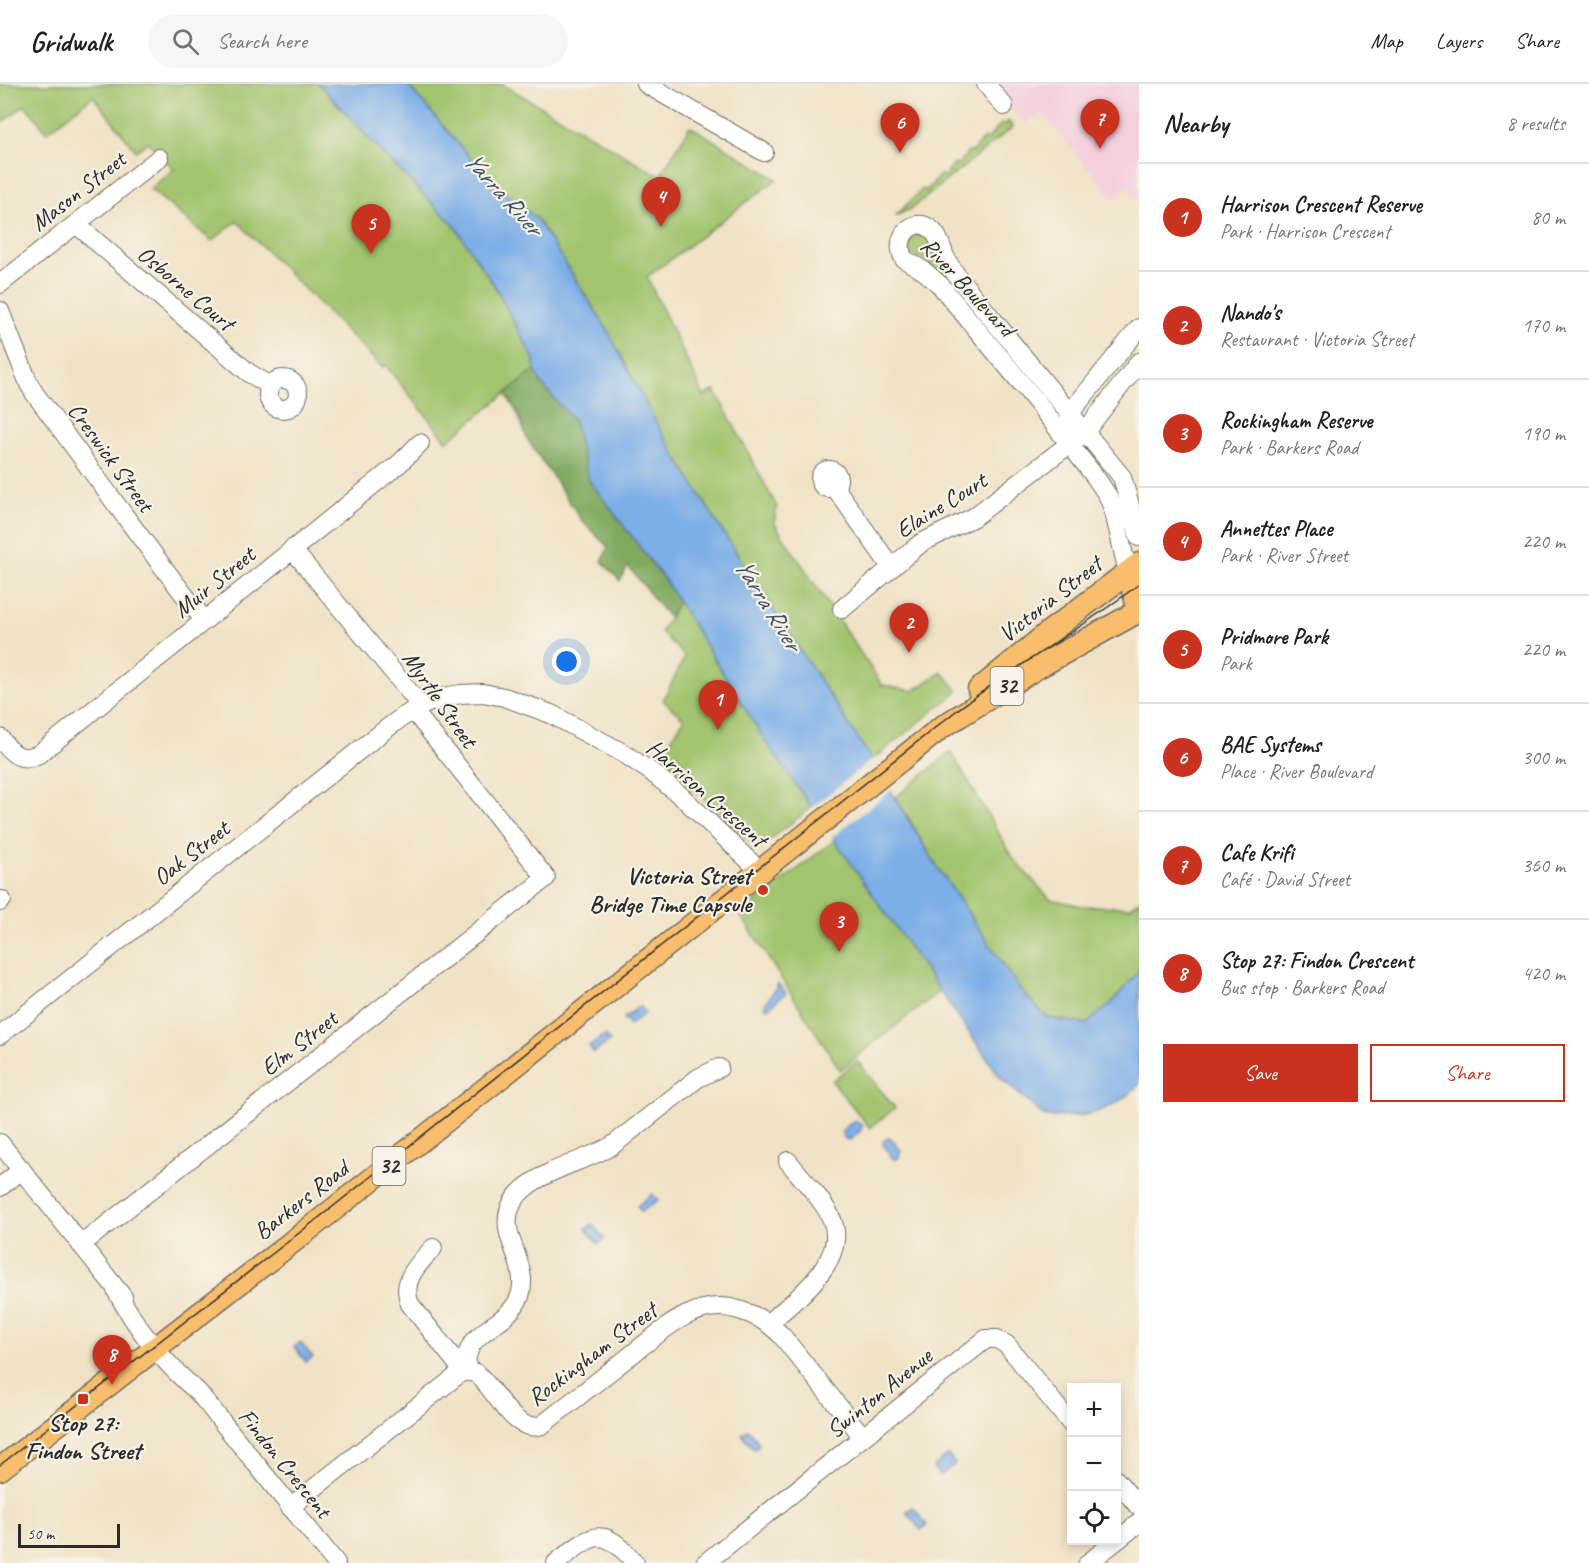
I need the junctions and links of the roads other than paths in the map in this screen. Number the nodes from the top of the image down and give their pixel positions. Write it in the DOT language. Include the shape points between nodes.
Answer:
graph roads {
  1 [pos="646,84"];
  2 [pos="986,84"];
  3 [pos="1004,106"];
  4 [pos="764,152"];
  5 [pos="159,158"];
  6 [pos="76,224"];
  7 [pos="0,284"];
  8 [pos="0,311"];
  9 [pos="1137,335"];
  10 [pos="1139,362"];
  11 [pos="1017,364"];
  12 [pos="269,385"];
  13 [pos="1043,395"];
  14 [pos="1070,414"];
  15 [pos="1085,432"];
  16 [pos="420,443"];
  17 [pos="1068,443"];
  18 [pos="1122,477"];
  19 [pos="834,486"];
  20 [pos="1139,503"];
  21 [pos="1139,537"];
  22 [pos="292,549"];
  23 [pos="891,567"];
  24 [pos="1133,568"];
  25 [pos="842,609"];
  26 [pos="1138,612"];
  27 [pos="204,620"];
  28 [pos="417,708"];
  29 [pos="942,727"];
  30 [pos="0,738"];
  31 [pos="767,866"];
  32 [pos="546,878"];
  33 [pos="0,1035"];
  34 [pos="719,1068"];
  35 [pos="0,1143"];
  36 [pos="788,1161"];
  37 [pos="19,1167"];
  38 [pos="0,1175"];
  39 [pos="0,1187"];
  40 [pos="81,1245"];
  41 [pos="433,1248"];
  42 [pos="768,1323"];
  43 [pos="159,1344"];
  44 [pos="465,1371"];
  45 [pos="1067,1420"];
  46 [pos="863,1437"];
  47 [pos="0,1469"];
  48 [pos="1121,1486"];
  49 [pos="290,1507"];
  50 [pos="1139,1508"];
  51 [pos="1139,1523"];
  52 [pos="336,1563"];
  53 [pos="556,1563"];
  54 [pos="634,1563"];
  55 [pos="705,1563"];
  56 [pos="1088,1563"];
  1 -- 4 [label="street"];
  2 -- 3 [label="street"];
  5 -- 6 [label="street, Mason Street"];
  6 -- 7 [label="street, Mason Street"];
  6 -- 12 [label="street, Osborne Court" via="240,365"];
  8 -- 27 [label="street, Creswick Street" via="35,394"];
  9 -- 14 [label="street"];
  10 -- 15 [label="street, Elaine Court"];
  11 -- 11 [label="street, River Boulevard" via="937,281 904,260 900,244 907,230 919,225 937,236 945,258"];
  11 -- 13 [label="street, River Boulevard"];
  13 -- 14 [label="street, River Boulevard"];
  13 -- 17 [label="street, River Boulevard"];
  14 -- 15 [label="street, River Boulevard"];
  14 -- 17 [label="street"];
  15 -- 17 [label="street, Elaine Court"];
  15 -- 18 [label="street, River Boulevard"];
  16 -- 22 [label="street, Muir Street"];
  17 -- 23 [label="street, Elaine Court" via="974,517 930,538"];
  17 -- 24 [label="street, River Boulevard" via="1108,496"];
  18 -- 20 [label="street, River Boulevard"];
  18 -- 21 [label="street, River Boulevard"];
  19 -- 23 [label="street"];
  22 -- 27 [label="street, Muir Street"];
  22 -- 28 [label="street, Myrtle Street"];
  23 -- 25 [label="street, Elaine Court"];
  24 -- 26 [label="main road"];
  24 -- 29 [label="main road, Victoria Street / 32" via="986,684"];
  26 -- 29 [label="main road, Victoria Street / 32" via="1038,667"];
  27 -- 30 [label="street, Muir Street" via="35,756 15,755"];
  28 -- 31 [label="street, Harrison Crescent" via="443,697 483,693 551,714 650,771"];
  28 -- 32 [label="street, Myrtle Street"];
  28 -- 33 [label="street, Oak Street"];
  29 -- 31 [label="main road, Victoria Street / 32"];
  31 -- 43 [label="main road, Barkers Road / 32"];
  32 -- 40 [label="street, Elm Street"];
  34 -- 44 [label="street" via="698,1078 613,1145 553,1170 516,1197 507,1225 521,1272 520,1296 471,1345"];
  35 -- 37 [label="street, Findon Crescent"];
  36 -- 42 [label="street" via="827,1211 834,1237 828,1261 815,1282"];
  37 -- 38 [label="street"];
  37 -- 39 [label="street"];
  37 -- 40 [label="street, Findon Crescent"];
  40 -- 43 [label="street, Findon Crescent"];
  41 -- 44 [label="street" via="411,1274 406,1292 411,1304"];
  42 -- 44 [label="street, Rockingham Street" via="747,1312 724,1307 685,1315 536,1427 519,1423 481,1376"];
  42 -- 46 [label="street, Rockingham Street"];
  43 -- 47 [label="main road, Barkers Road / 32"];
  43 -- 49 [label="street, Findon Crescent" via="186,1370 198,1392"];
  44 -- 49 [label="street"];
  45 -- 46 [label="street, Swinton Avenue" via="1007,1345 992,1339 980,1343"];
  46 -- 55 [label="street, Swinton Avenue"];
  48 -- 50 [label="street"];
  49 -- 52 [label="street, Findon Crescent"];
  51 -- 56 [label="street"];
  53 -- 54 [label="street" via="580,1545 608,1538"];
}
